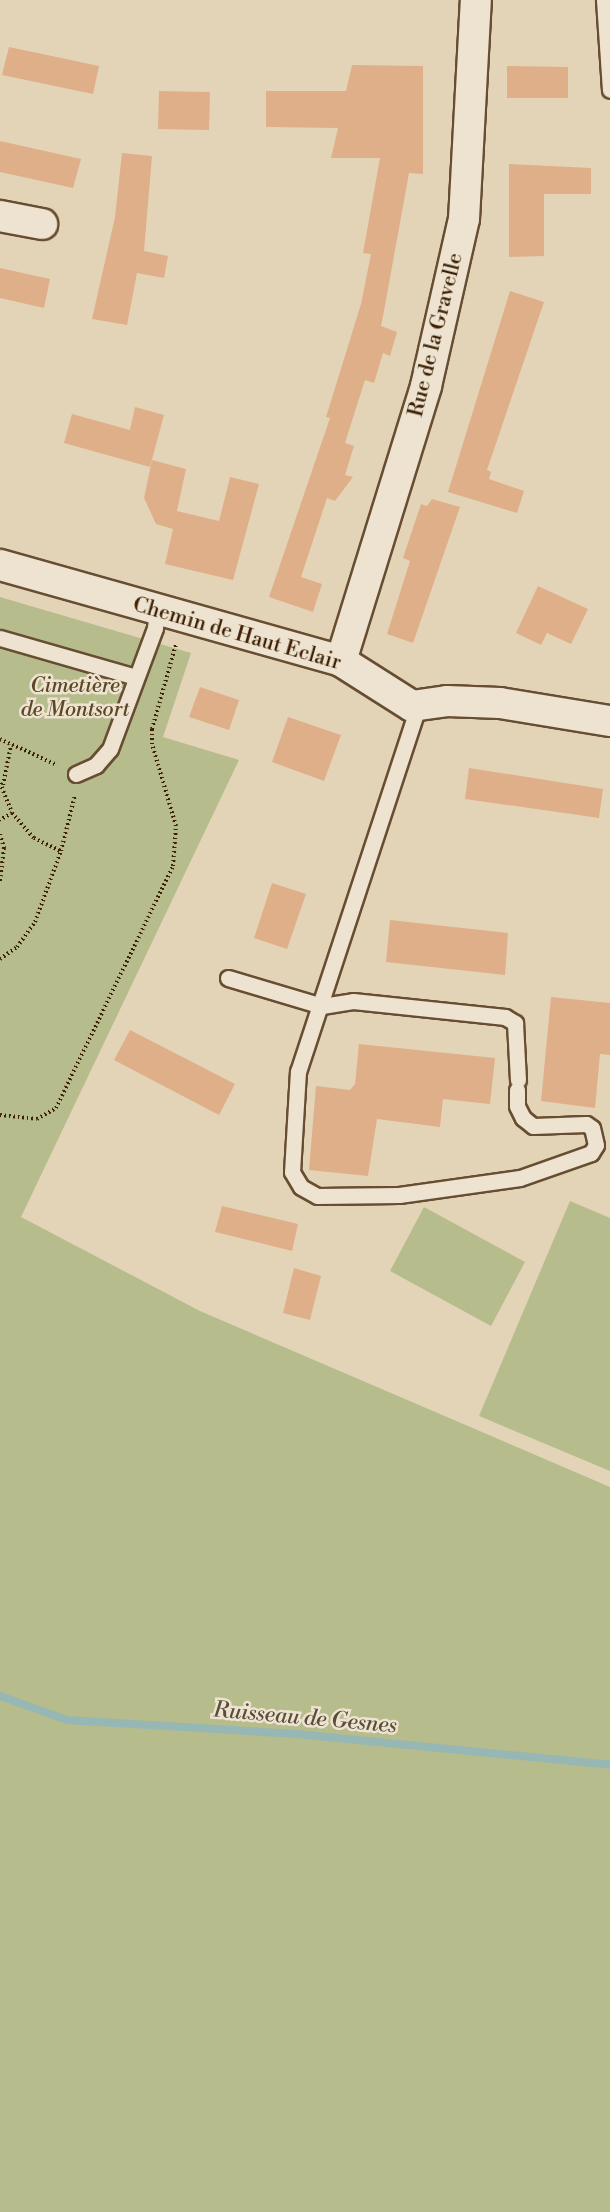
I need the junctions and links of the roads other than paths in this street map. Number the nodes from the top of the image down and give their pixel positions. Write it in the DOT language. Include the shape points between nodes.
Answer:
graph roads {
  1 [pos="476,0"];
  2 [pos="604,0"];
  3 [pos="610,90"];
  4 [pos="0,216"];
  5 [pos="42,224"];
  6 [pos="0,565"];
  7 [pos="157,610"];
  8 [pos="0,638"];
  9 [pos="341,661"];
  10 [pos="136,677"];
  11 [pos="418,707"];
  12 [pos="610,721"];
  13 [pos="76,774"];
  14 [pos="228,978"];
  15 [pos="322,1006"];
  1 -- 9 [label="street, Rue de la Gravelle" via="464,219 426,386"];
  2 -- 3 [label="lane"];
  4 -- 5 [label="street"];
  6 -- 7 [label="street, Chemin de Haut Eclair"];
  7 -- 9 [label="street, Chemin de Haut Eclair"];
  7 -- 10 [label="lane"];
  8 -- 10 [label="lane"];
  9 -- 11 [label="street, Chemin de Haut Eclair"];
  10 -- 13 [label="lane" via="110,749 96,765"];
  11 -- 12 [label="street" via="447,701 500,703"];
  11 -- 15 [label="lane"];
  14 -- 15 [label="lane"];
  15 -- 15 [label="lane" via="353,1000 505,1017 515,1023 517,1106 523,1118 533,1126 586,1124 592,1128 596,1145 591,1153 520,1178 399,1195 317,1196 302,1187 292,1172 298,1071"];
}
